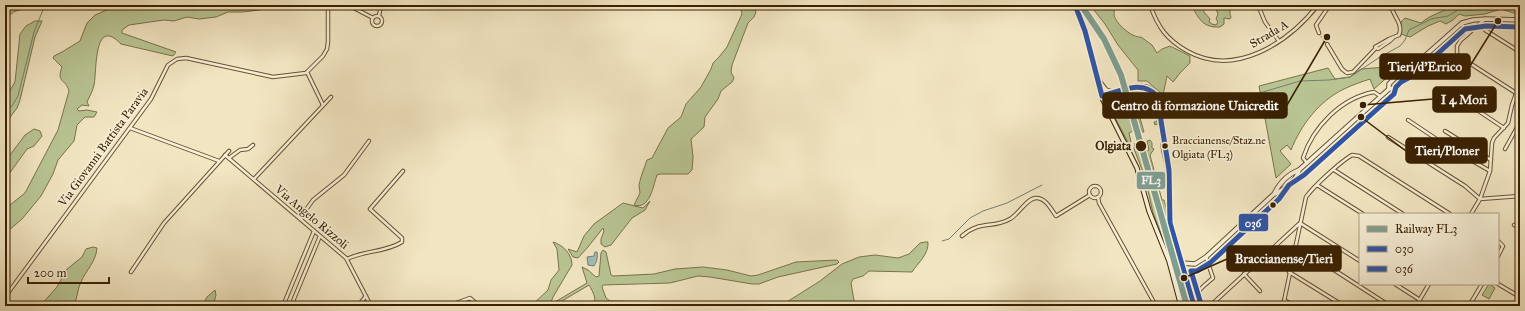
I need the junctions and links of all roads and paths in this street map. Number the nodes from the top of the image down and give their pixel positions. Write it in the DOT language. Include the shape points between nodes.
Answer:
graph roads {
  1 [pos="328,5"];
  2 [pos="348,5"];
  3 [pos="381,5"];
  4 [pos="1075,5"];
  5 [pos="1150,5"];
  6 [pos="1258,5"];
  7 [pos="1318,5"];
  8 [pos="1327,5"];
  9 [pos="1391,5"];
  10 [pos="379,16"];
  11 [pos="372,18"];
  12 [pos="1486,19"];
  13 [pos="1520,20"];
  14 [pos="1460,24"];
  15 [pos="1485,30"];
  16 [pos="1319,33"];
  17 [pos="1467,35"];
  18 [pos="1279,41"];
  19 [pos="1327,44"];
  20 [pos="1520,52"];
  21 [pos="1409,70"];
  22 [pos="1404,71"];
  23 [pos="307,72"];
  24 [pos="1408,76"];
  25 [pos="1098,79"];
  26 [pos="1520,82"];
  27 [pos="1390,83"];
  28 [pos="1130,88"];
  29 [pos="1389,88"];
  30 [pos="1394,88"];
  31 [pos="1124,90"];
  32 [pos="1450,92"];
  33 [pos="1114,93"];
  34 [pos="1516,93"];
  35 [pos="1102,96"];
  36 [pos="1380,96"];
  37 [pos="331,97"];
  38 [pos="323,105"];
  39 [pos="1107,110"];
  40 [pos="1408,120"];
  41 [pos="1520,122"];
  42 [pos="130,128"];
  43 [pos="1504,128"];
  44 [pos="1445,130"];
  45 [pos="1388,137"];
  46 [pos="369,141"];
  47 [pos="253,146"];
  48 [pos="1505,149"];
  49 [pos="229,150"];
  50 [pos="225,155"];
  51 [pos="229,158"];
  52 [pos="1491,160"];
  53 [pos="220,161"];
  54 [pos="1307,163"];
  55 [pos="1299,170"];
  56 [pos="1334,170"];
  57 [pos="403,171"];
  58 [pos="1490,171"];
  59 [pos="1292,173"];
  60 [pos="1296,178"];
  61 [pos="254,179"];
  62 [pos="1280,185"];
  63 [pos="1317,185"];
  64 [pos="1283,190"];
  65 [pos="1274,194"];
  66 [pos="1090,195"];
  67 [pos="1520,196"];
  68 [pos="1098,197"];
  69 [pos="1480,199"];
  70 [pos="1361,213"];
  71 [pos="1401,213"];
  72 [pos="1448,213"];
  73 [pos="1472,213"];
  74 [pos="300,218"];
  75 [pos="1300,223"];
  76 [pos="1514,225"];
  77 [pos="1520,227"];
  78 [pos="314,231"];
  79 [pos="320,236"];
  80 [pos="962,236"];
  81 [pos="1499,242"];
  82 [pos="1295,246"];
  83 [pos="1499,254"];
  84 [pos="1206,257"];
  85 [pos="347,259"];
  86 [pos="1359,260"];
  87 [pos="1181,264"];
  88 [pos="131,272"];
  89 [pos="1289,272"];
  90 [pos="1244,274"];
  91 [pos="1397,285"];
  92 [pos="1428,285"];
  93 [pos="1481,285"];
  94 [pos="1499,285"];
  95 [pos="1260,291"];
  96 [pos="366,296"];
  97 [pos="1520,296"];
  98 [pos="5,297"];
  99 [pos="1284,300"];
  100 [pos="1420,300"];
  101 [pos="283,306"];
  102 [pos="291,306"];
  103 [pos="358,306"];
  104 [pos="370,306"];
  105 [pos="448,306"];
  106 [pos="479,306"];
  107 [pos="1156,306"];
  108 [pos="1181,306"];
  109 [pos="1195,306"];
  110 [pos="1210,306"];
  111 [pos="1283,306"];
  112 [pos="1295,306"];
  113 [pos="1344,306"];
  114 [pos="1390,306"];
  115 [pos="1416,306"];
  116 [pos="1469,306"];
  1 -- 23 [label="street" via="327,49"];
  2 -- 11 [label="street"];
  3 -- 10 [label="street"];
  4 -- 25 [label="street" via="1084,25"];
  5 -- 18 [label="street, Strada A" via="1158,26 1166,36 1184,49 1204,58 1235,60 1261,52"];
  6 -- 18 [label="street" via="1265,22"];
  7 -- 18 [label="street, Strada A" via="1304,21"];
  8 -- 16 [label="street" via="1316,25"];
  9 -- 19 [label="street" via="1401,29 1399,34 1376,47 1353,72 1348,73 1342,69"];
  10 -- 11 [label="street"];
  10 -- 11 [label="street" via="382,22 378,26 373,24"];
  12 -- 13 [label="street"];
  12 -- 14 [label="street"];
  12 -- 17 [label="street"];
  14 -- 17 [label="street" via="1466,28"];
  14 -- 21 [label="street"];
  15 -- 20 [label="street"];
  17 -- 34 [label="street" via="1457,46 1457,55"];
  21 -- 22 [label="street"];
  21 -- 24 [label="street"];
  22 -- 24 [label="street"];
  22 -- 27 [label="street"];
  23 -- 38 [label="street"];
  23 -- 42 [label="street, Via Giovanni Battista Paravia" via="273,77 186,58 177,59 168,65 154,94"];
  24 -- 30 [label="street"];
  25 -- 33 [label="street" via="1106,90"];
  25 -- 35 [label="street"];
  26 -- 34 [label="street"];
  27 -- 29 [label="street"];
  27 -- 30 [label="street"];
  28 -- 87 [label="street" via="1146,87 1154,91 1158,98 1169,170 1169,217"];
  29 -- 30 [label="street"];
  29 -- 36 [label="street"];
  31 -- 33 [label="street"];
  32 -- 43 [label="street"];
  33 -- 35 [label="street"];
  33 -- 39 [label="street" via="1108,100"];
  34 -- 43 [label="street" via="1509,121"];
  35 -- 39 [label="street"];
  36 -- 54 [label="street"];
  36 -- 54 [label="street" via="1374,92 1357,98 1326,119 1307,147 1303,158"];
  37 -- 38 [label="street"];
  38 -- 61 [label="street"];
  39 -- 108 [label="street" via="1137,168"];
  40 -- 58 [label="street" via="1436,138 1440,144"];
  41 -- 48 [label="street"];
  42 -- 53 [label="street"];
  42 -- 98 [label="street, Via Giovanni Battista Paravia"];
  43 -- 52 [label="street" via="1492,141"];
  44 -- 52 [label="street"];
  45 -- 69 [label="street" via="1465,186"];
  46 -- 74 [label="street" via="344,175 313,200"];
  47 -- 51 [label="street" via="240,150"];
  49 -- 50 [label="street"];
  50 -- 51 [label="street, Via Angelo Rizzoli"];
  50 -- 53 [label="street"];
  51 -- 61 [label="street, Via Angelo Rizzoli"];
  52 -- 58 [label="street"];
  53 -- 88 [label="street" via="164,223"];
  54 -- 55 [label="street"];
  55 -- 59 [label="street"];
  55 -- 60 [label="street"];
  56 -- 63 [label="street"];
  56 -- 71 [label="street"];
  56 -- 72 [label="street" via="1348,157 1356,155"];
  57 -- 85 [label="street" via="370,209 402,238 402,241 388,249"];
  58 -- 69 [label="street"];
  59 -- 60 [label="street"];
  59 -- 62 [label="street"];
  60 -- 64 [label="street"];
  61 -- 74 [label="street, Via Angelo Rizzoli"];
  62 -- 64 [label="street"];
  62 -- 65 [label="street"];
  63 -- 70 [label="street"];
  63 -- 75 [label="street" via="1306,197"];
  64 -- 65 [label="street"];
  65 -- 84 [label="street"];
  66 -- 68 [label="street"];
  66 -- 68 [label="street" via="1091,187 1097,186 1101,190"];
  66 -- 80 [label="street" via="1056,216 1044,200 1032,198 1010,219 998,224 977,226"];
  67 -- 69 [label="street"];
  68 -- 107 [label="street"];
  69 -- 73 [label="street"];
  74 -- 78 [label="street, Via Angelo Rizzoli"];
  75 -- 82 [label="street"];
  75 -- 86 [label="street"];
  75 -- 90 [label="street"];
  76 -- 77 [label="street"];
  78 -- 79 [label="street, Via Angelo Rizzoli"];
  78 -- 101 [label="street"];
  79 -- 85 [label="street, Via Angelo Rizzoli"];
  79 -- 102 [label="street"];
  81 -- 83 [label="street" via="1503,246"];
  82 -- 89 [label="street"];
  82 -- 114 [label="street"];
  84 -- 87 [label="street" via="1195,264"];
  84 -- 109 [label="street" via="1213,278 1197,294"];
  85 -- 96 [label="street, Via Angelo Rizzoli"];
  87 -- 109 [label="street"];
  89 -- 99 [label="street"];
  89 -- 113 [label="street"];
  90 -- 95 [label="street"];
  90 -- 110 [label="street"];
  91 -- 100 [label="street"];
  92 -- 100 [label="street"];
  93 -- 116 [label="street"];
  94 -- 97 [label="street"];
  96 -- 103 [label="street"];
  96 -- 104 [label="street, Via Angelo Rizzoli"];
  99 -- 111 [label="street"];
  99 -- 112 [label="street"];
  100 -- 115 [label="street"];
  105 -- 106 [label="street" via="470,298"];
}
